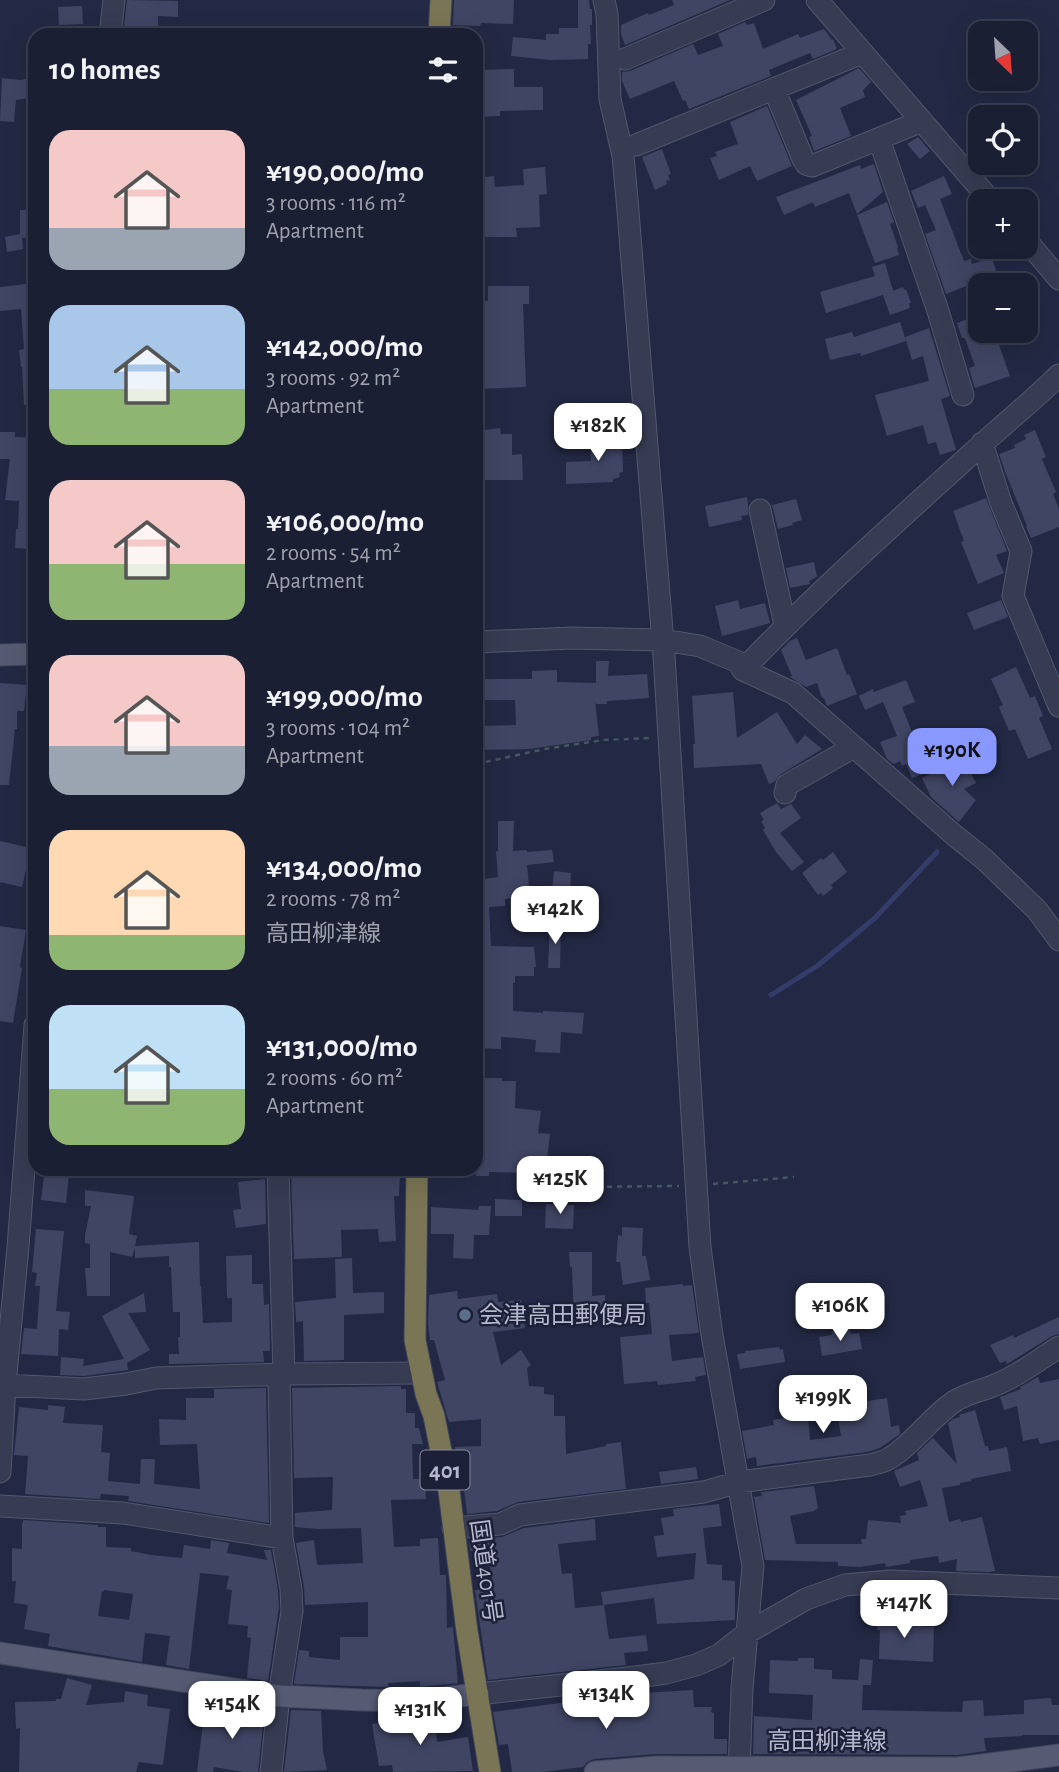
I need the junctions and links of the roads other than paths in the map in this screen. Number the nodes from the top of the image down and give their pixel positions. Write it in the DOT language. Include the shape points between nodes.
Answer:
graph roads {
  1 [pos="114,0"];
  2 [pos="441,0"];
  3 [pos="604,0"];
  4 [pos="764,0"];
  5 [pos="817,0"];
  6 [pos="111,28"];
  7 [pos="439,28"];
  8 [pos="862,53"];
  9 [pos="625,59"];
  10 [pos="774,89"];
  11 [pos="922,121"];
  12 [pos="879,138"];
  13 [pos="636,145"];
  14 [pos="981,189"];
  15 [pos="1038,254"];
  16 [pos="1059,279"];
  17 [pos="1059,374"];
  18 [pos="963,395"];
  19 [pos="982,443"];
  20 [pos="760,510"];
  21 [pos="785,625"];
  22 [pos="663,640"];
  23 [pos="483,642"];
  24 [pos="28,654"];
  25 [pos="0,655"];
  26 [pos="743,670"];
  27 [pos="1059,706"];
  28 [pos="854,747"];
  29 [pos="785,793"];
  30 [pos="1059,940"];
  31 [pos="28,1116"];
  32 [pos="278,1176"];
  33 [pos="417,1176"];
  34 [pos="1059,1347"];
  35 [pos="421,1373"];
  36 [pos="281,1374"];
  37 [pos="5,1385"];
  38 [pos="0,1472"];
  39 [pos="739,1482"];
  40 [pos="0,1506"];
  41 [pos="453,1528"];
  42 [pos="282,1538"];
  43 [pos="1059,1588"];
  44 [pos="747,1633"];
  45 [pos="0,1653"];
  46 [pos="478,1694"];
  47 [pos="279,1696"];
  48 [pos="1059,1755"];
  49 [pos="739,1769"];
  50 [pos="959,1770"];
  51 [pos="271,1772"];
  52 [pos="490,1772"];
  53 [pos="595,1772"];
  1 -- 6 [label="street"];
  2 -- 7 [label="highway"];
  3 -- 22 [label="street" via="610,99 627,199"];
  4 -- 9 [label="street"];
  5 -- 8 [label="street"];
  8 -- 10 [label="street"];
  8 -- 11 [label="street"];
  10 -- 12 [label="street" via="806,164 812,166"];
  10 -- 13 [label="street"];
  11 -- 12 [label="street"];
  11 -- 14 [label="street"];
  12 -- 18 [label="street"];
  15 -- 16 [label="street"];
  17 -- 19 [label="street"];
  19 -- 21 [label="street"];
  19 -- 27 [label="street" via="1021,551 1013,596"];
  20 -- 21 [label="street"];
  21 -- 26 [label="street"];
  22 -- 23 [label="street"];
  22 -- 26 [label="street" via="700,646 738,662"];
  22 -- 39 [label="street" via="700,1247"];
  24 -- 25 [label="main road"];
  26 -- 28 [label="street" via="793,693"];
  28 -- 29 [label="street" via="787,785"];
  28 -- 30 [label="street" via="985,859 1037,910"];
  31 -- 37 [label="street"];
  32 -- 36 [label="street"];
  33 -- 35 [label="highway, 国道401号 / 401" via="414,1315"];
  34 -- 39 [label="street" via="1017,1374 951,1403 884,1461"];
  35 -- 36 [label="street"];
  35 -- 41 [label="highway, 国道401号 / 401" via="434,1416"];
  36 -- 37 [label="street" via="156,1378 84,1389"];
  36 -- 42 [label="street"];
  37 -- 38 [label="street"];
  39 -- 41 [label="street" via="704,1492"];
  39 -- 44 [label="street" via="753,1566"];
  40 -- 42 [label="street" via="123,1513"];
  41 -- 46 [label="highway, 国道401号 / 401"];
  42 -- 47 [label="street" via="292,1611"];
  43 -- 44 [label="street" via="890,1581 845,1586 806,1599"];
  44 -- 46 [label="street" via="719,1655 666,1673"];
  44 -- 49 [label="street"];
  45 -- 47 [label="main road"];
  46 -- 47 [label="main road" via="414,1701"];
  46 -- 52 [label="highway, 国道401号 / 401"];
  47 -- 51 [label="street"];
  48 -- 50 [label="main road, 高田柳津線"];
  49 -- 50 [label="main road, 高田柳津線"];
  49 -- 53 [label="main road, 高田柳津線" via="657,1767"];
}
